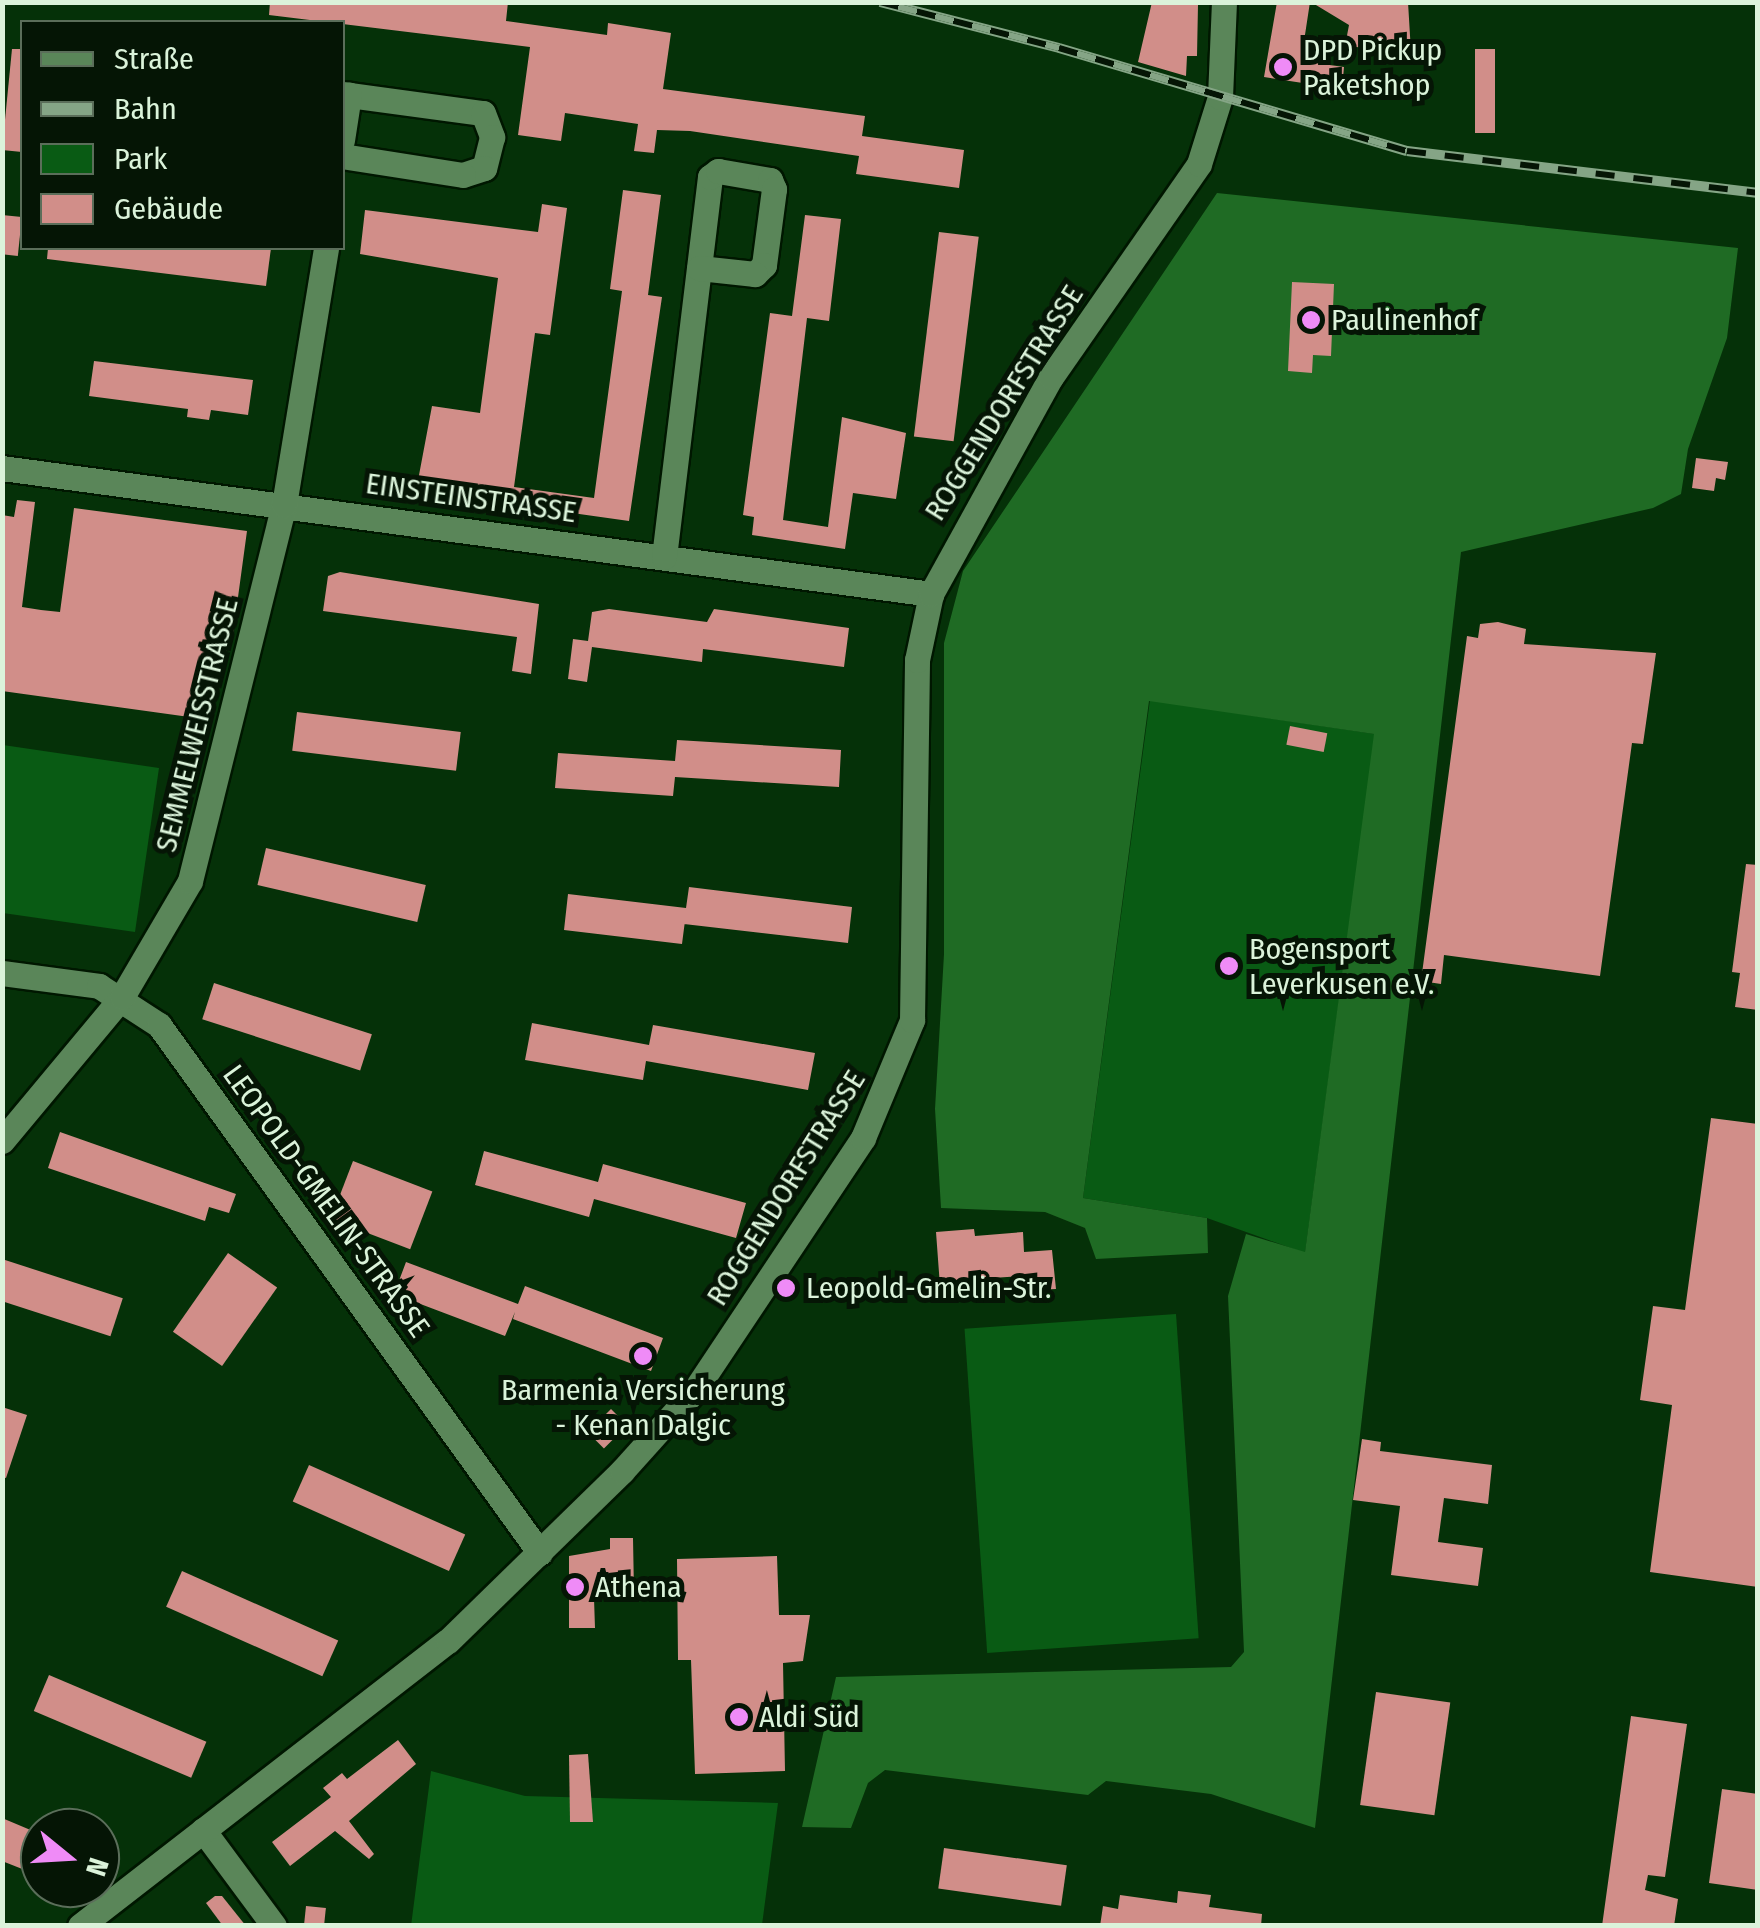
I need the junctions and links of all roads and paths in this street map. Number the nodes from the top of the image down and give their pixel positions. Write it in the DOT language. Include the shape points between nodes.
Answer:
graph roads {
  1 [pos="1224,2"];
  2 [pos="346,95"];
  3 [pos="345,156"];
  4 [pos="326,250"];
  5 [pos="699,268"];
  6 [pos="2,468"];
  7 [pos="284,505"];
  8 [pos="664,557"];
  9 [pos="932,594"];
  10 [pos="2,973"];
  11 [pos="122,997"];
  12 [pos="2,1140"];
  13 [pos="540,1552"];
  14 [pos="202,1830"];
  15 [pos="80,1926"];
  16 [pos="274,1926"];
  1 -- 9 [label="street, ROGGENDORFSTRASSE" via="1220,97 1199,164 1051,377"];
  2 -- 3 [label="street" via="482,113 492,152 484,168 463,175"];
  4 -- 7 [label="street, SEMMELWEISSTRASSE"];
  5 -- 8 [label="street"];
  6 -- 7 [label="street, EINSTEINSTRASSE"];
  7 -- 8 [label="street, EINSTEINSTRASSE"];
  7 -- 11 [label="street, SEMMELWEISSTRASSE" via="196,864"];
  8 -- 9 [label="street, EINSTEINSTRASSE"];
  9 -- 13 [label="street, ROGGENDORFSTRASSE" via="917,660 917,958 901,1058 863,1138 695,1390"];
  10 -- 11 [label="street, LEOPOLD-GMELIN-STRASSE" via="98,986"];
  11 -- 12 [label="street, SEMMELWEISSTRASSE"];
  11 -- 13 [label="street, LEOPOLD-GMELIN-STRASSE" via="159,1025"];
  13 -- 14 [label="street, ROGGENDORFSTRASSE" via="448,1641"];
  14 -- 15 [label="street, ROGGENDORFSTRASSE"];
  14 -- 16 [label="street"];
}
